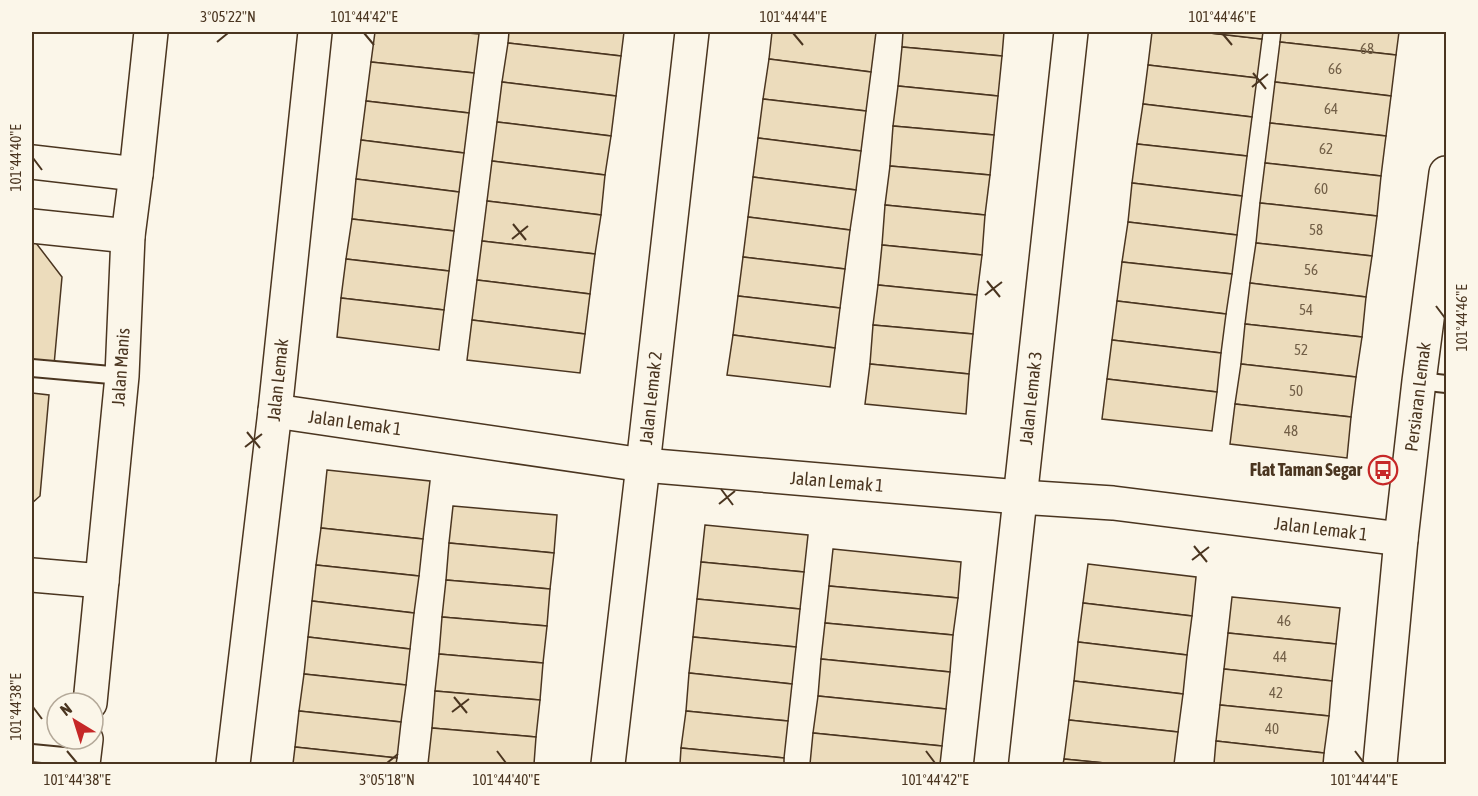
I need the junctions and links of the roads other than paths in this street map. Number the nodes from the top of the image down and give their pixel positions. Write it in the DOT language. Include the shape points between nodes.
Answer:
graph roads {
  1 [pos="151,32"];
  2 [pos="315,32"];
  3 [pos="692,32"];
  4 [pos="1071,32"];
  5 [pos="32,162"];
  6 [pos="1446,173"];
  7 [pos="136,174"];
  8 [pos="1444,207"];
  9 [pos="32,226"];
  10 [pos="128,236"];
  11 [pos="32,368"];
  12 [pos="122,376"];
  13 [pos="1433,383"];
  14 [pos="275,411"];
  15 [pos="643,465"];
  16 [pos="1020,497"];
  17 [pos="1401,539"];
  18 [pos="32,574"];
  19 [pos="102,581"];
  20 [pos="91,691"];
  21 [pos="32,753"];
  22 [pos="84,754"];
  23 [pos="233,765"];
  24 [pos="608,765"];
  25 [pos="991,765"];
  26 [pos="1380,765"];
  1 -- 7 [label="street, Jalan Manis"];
  2 -- 14 [label="street, Jalan Lemak"];
  3 -- 15 [label="street, Jalan Lemak 2"];
  4 -- 16 [label="street, Jalan Lemak 3"];
  5 -- 7 [label="street"];
  6 -- 8 [label="street, Persiaran Lemak"];
  7 -- 10 [label="street, Jalan Manis"];
  8 -- 13 [label="street, Persiaran Lemak"];
  9 -- 10 [label="street"];
  10 -- 12 [label="street, Jalan Manis"];
  11 -- 12 [label="lane"];
  12 -- 19 [label="street, Jalan Manis"];
  13 -- 17 [label="street, Persiaran Lemak"];
  14 -- 15 [label="street, Jalan Lemak 1"];
  14 -- 23 [label="street, Jalan Lemak"];
  15 -- 16 [label="street, Jalan Lemak 1"];
  15 -- 24 [label="street, Jalan Lemak 2"];
  16 -- 17 [label="street, Jalan Lemak 1" via="1113,503"];
  16 -- 25 [label="street, Jalan Lemak 3"];
  17 -- 26 [label="street, Persiaran Lemak"];
  18 -- 19 [label="street"];
  19 -- 20 [label="street, Jalan Manis"];
  21 -- 22 [label="lane"];
}
